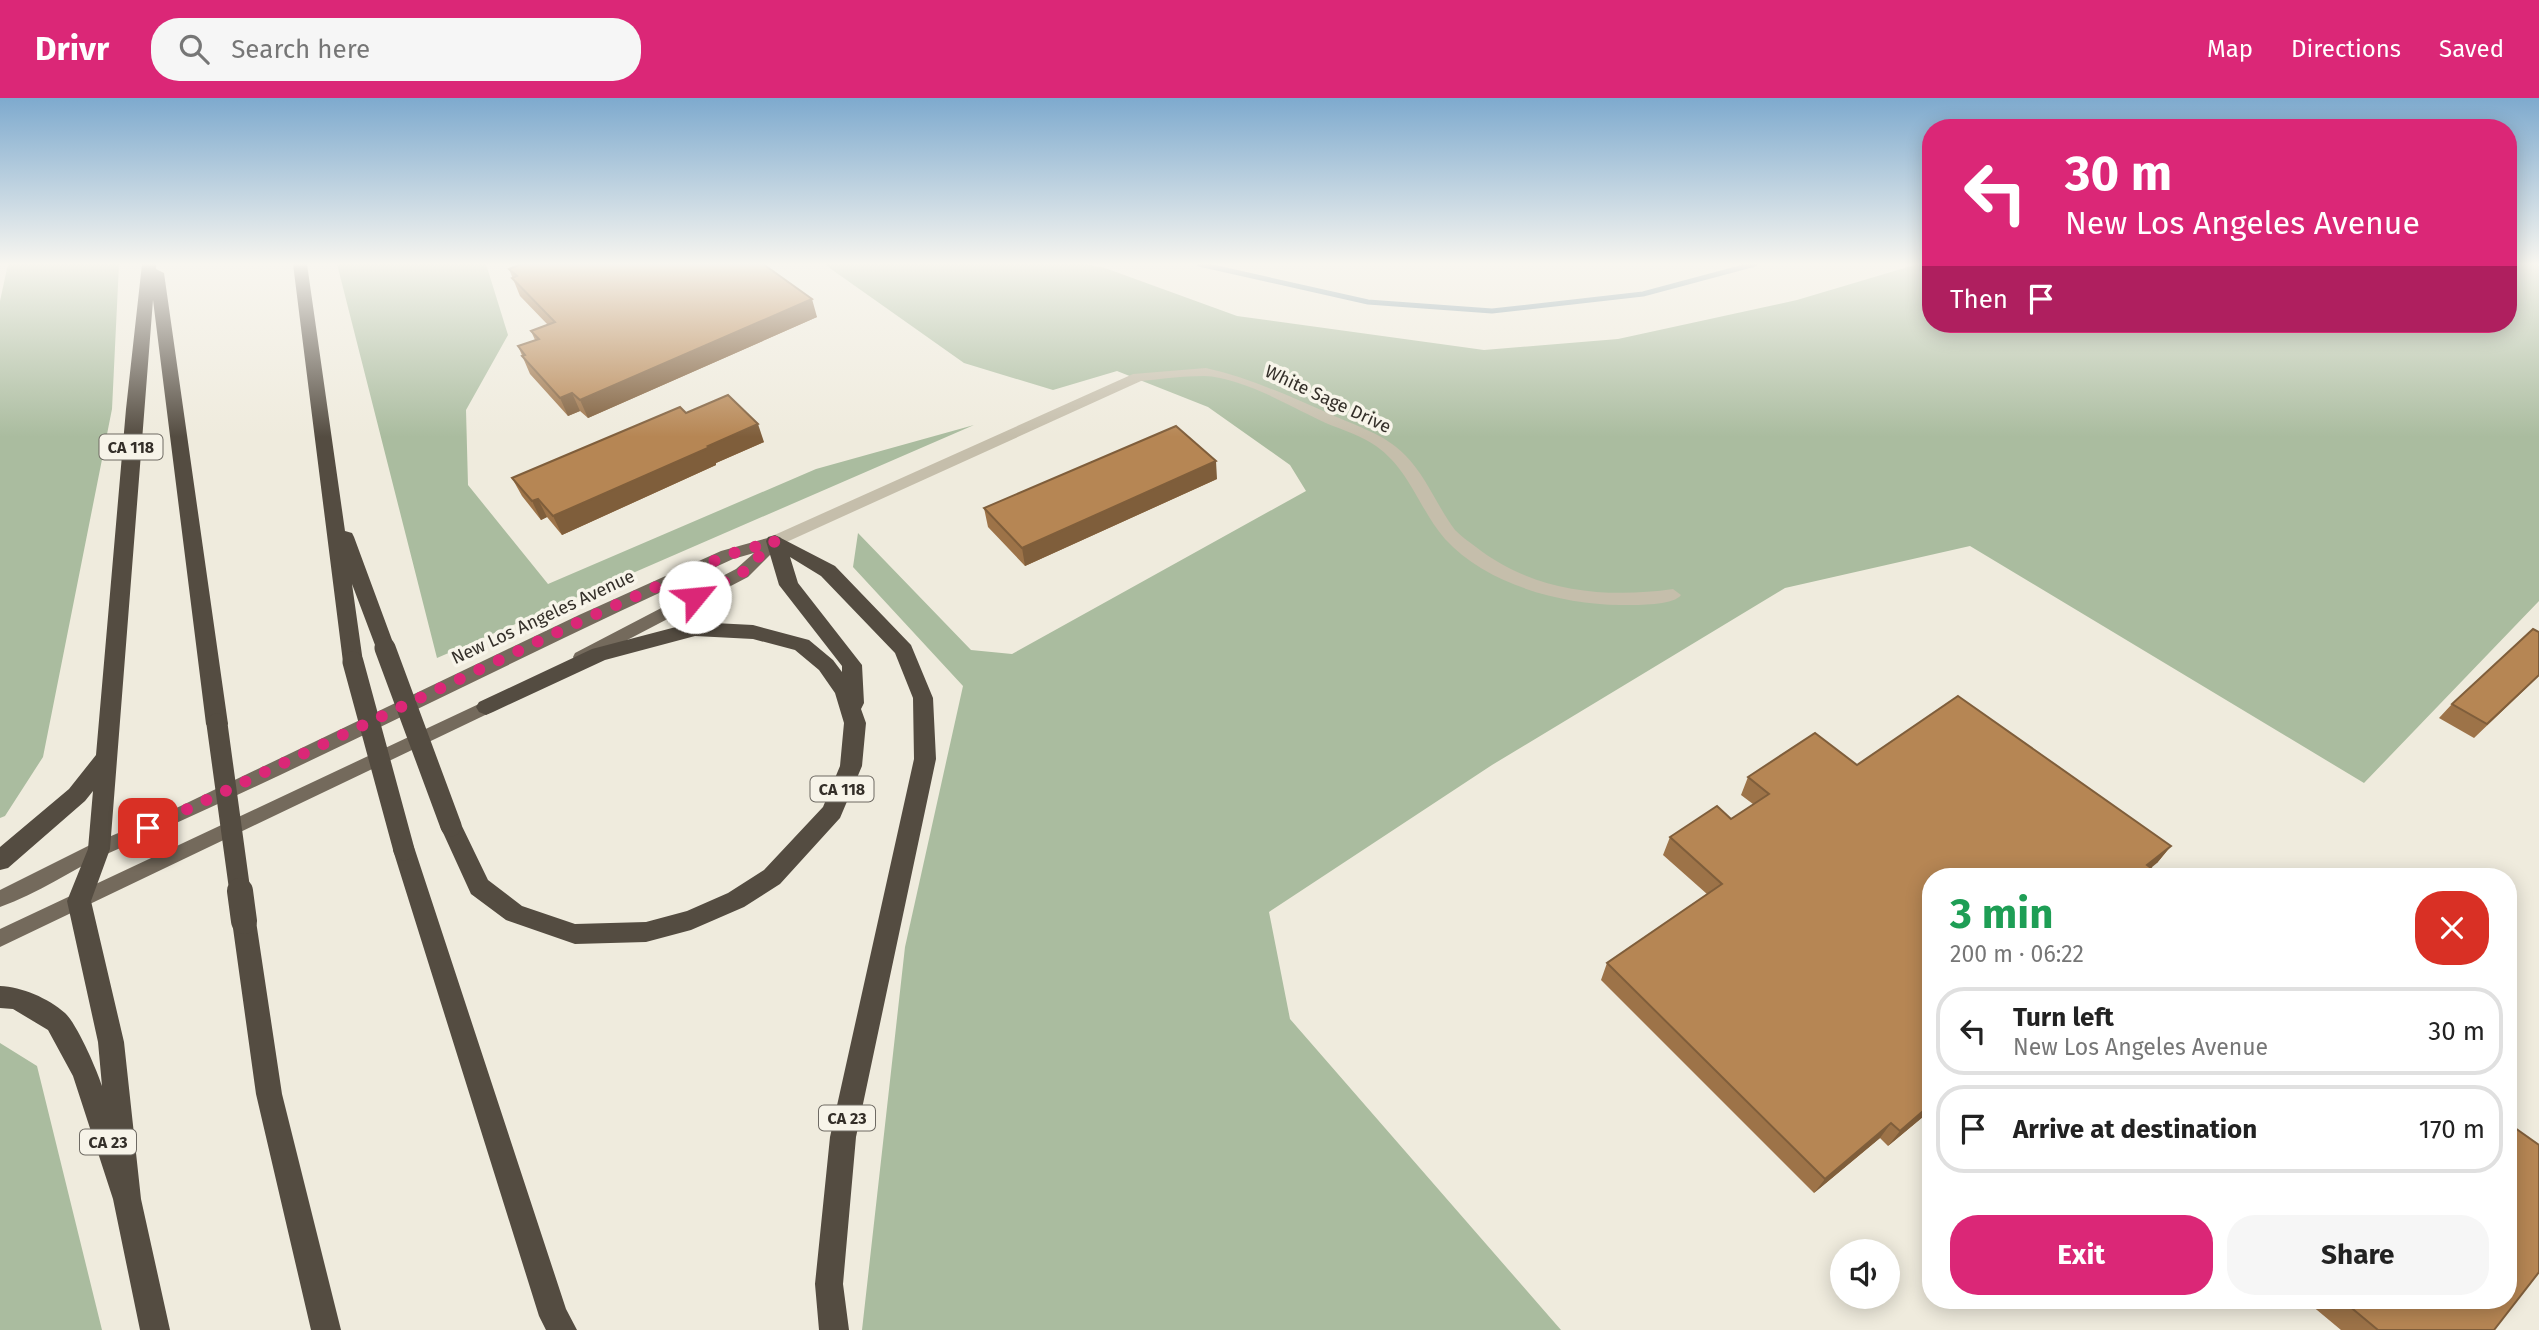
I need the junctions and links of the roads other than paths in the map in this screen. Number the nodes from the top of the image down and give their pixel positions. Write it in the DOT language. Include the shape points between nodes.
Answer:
graph roads {
  1 [pos="143,321"];
  2 [pos="164,321"];
  3 [pos="308,321"];
  4 [pos="331,499"];
  5 [pos="775,541"];
  6 [pos="1673,595"];
  7 [pos="486,707"];
  8 [pos="855,723"];
  9 [pos="108,755"];
  10 [pos="99,849"];
  11 [pos="0,861"];
  12 [pos="0,900"];
  13 [pos="79,901"];
  14 [pos="0,938"];
  15 [pos="0,997"];
  16 [pos="127,1199"];
  17 [pos="155,1330"];
  18 [pos="326,1330"];
  19 [pos="562,1330"];
  20 [pos="834,1330"];
  1 -- 9 [label="highway, CA 118"];
  2 -- 18 [label="highway, bridge" via="270,1094"];
  3 -- 4 [label="highway, CA 118"];
  4 -- 8 [label="highway, CA 118, bridge" via="450,826 479,887 514,913 575,934 646,932 691,920 736,900 772,877 832,812 851,766"];
  4 -- 19 [label="highway, bridge" via="353,662 404,850"];
  5 -- 6 [label="street, White Sage Drive" via="1139,377 1206,372 1241,380 1379,441 1411,472 1451,535 1486,563 1512,576 1553,591 1596,598 1637,600"];
  5 -- 7 [label="main road" via="742,573"];
  5 -- 8 [label="highway" via="789,585 852,664"];
  5 -- 10 [label="main road, New Los Angeles Avenue" via="727,555 585,619 173,818"];
  5 -- 20 [label="highway, CA 23" via="828,571 904,650 923,698 925,759 843,1136 829,1284"];
  7 -- 8 [label="highway, CA 118" via="599,654 695,629 753,632 802,645 826,665 845,691"];
  7 -- 13 [label="main road, CA 118"];
  9 -- 10 [label="highway"];
  9 -- 11 [label="highway" via="77,796"];
  10 -- 12 [label="main road, New Los Angeles Avenue"];
  10 -- 13 [label="highway"];
  13 -- 14 [label="main road, CA 118"];
  13 -- 16 [label="highway" via="111,1042"];
  15 -- 16 [label="highway, CA 23" via="17,998 57,1022 85,1073"];
  16 -- 17 [label="highway, CA 23"];
}
